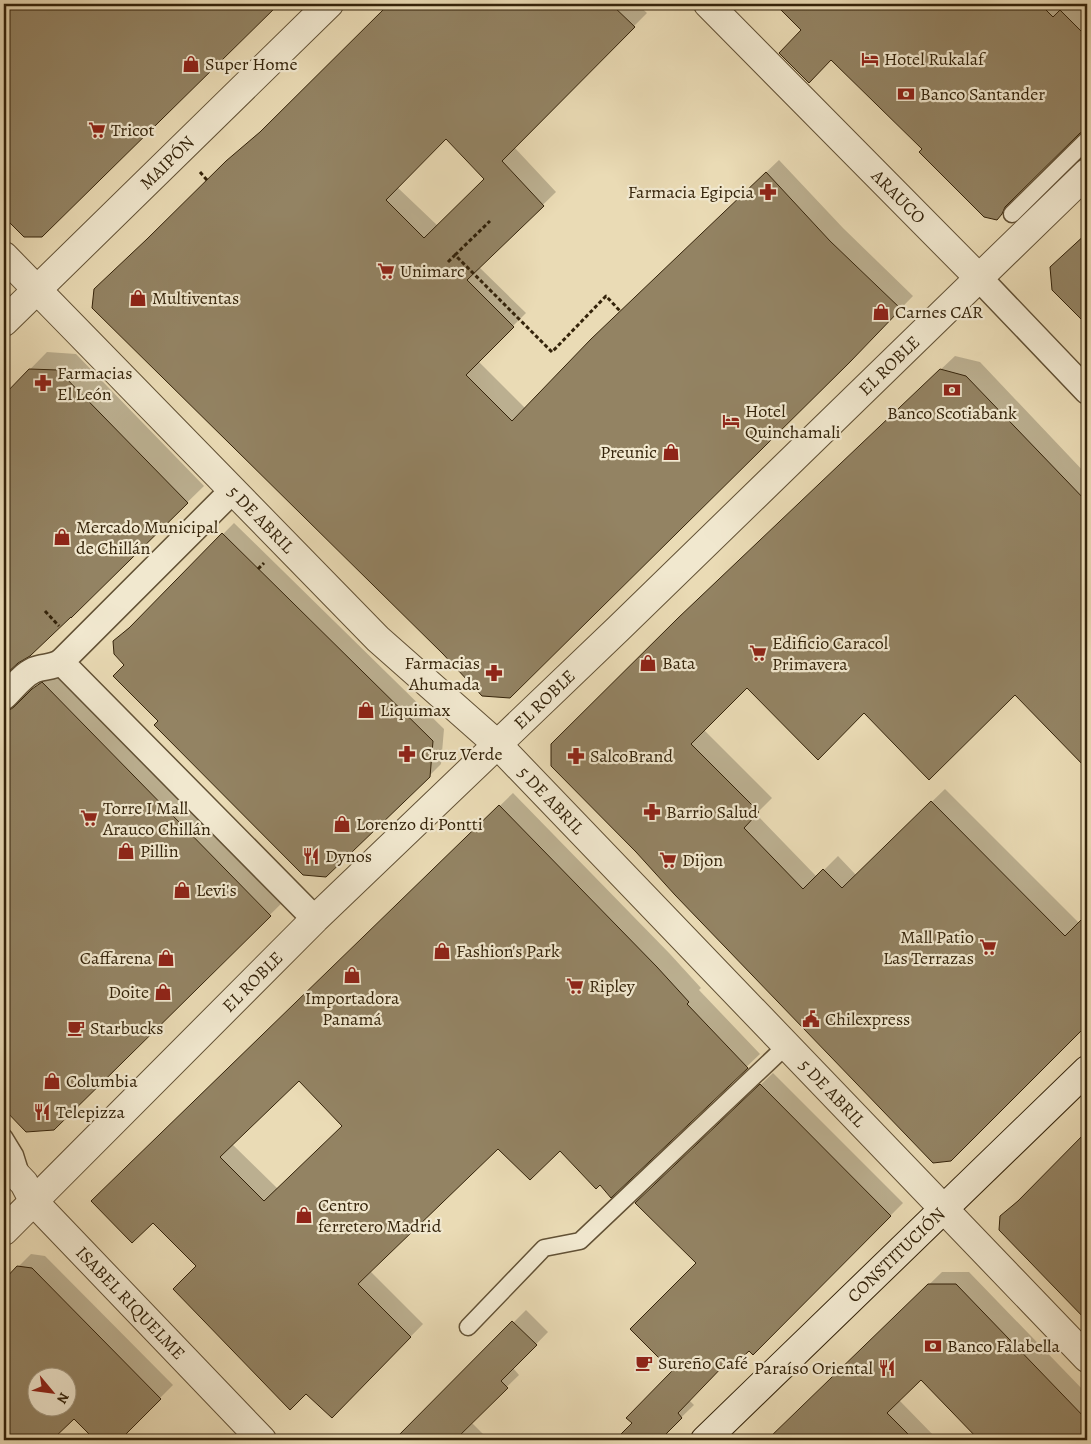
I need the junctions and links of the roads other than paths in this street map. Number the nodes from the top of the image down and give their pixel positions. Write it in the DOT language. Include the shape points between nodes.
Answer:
graph roads {
  1 [pos="329,4"];
  2 [pos="708,4"];
  3 [pos="1087,140"];
  4 [pos="1087,173"];
  5 [pos="1012,214"];
  6 [pos="4,256"];
  7 [pos="979,278"];
  8 [pos="36,290"];
  9 [pos="4,322"];
  10 [pos="1087,392"];
  11 [pos="233,490"];
  12 [pos="61,662"];
  13 [pos="4,697"];
  14 [pos="498,746"];
  15 [pos="314,919"];
  16 [pos="787,1045"];
  17 [pos="1087,1070"];
  18 [pos="4,1137"];
  19 [pos="4,1162"];
  20 [pos="29,1193"];
  21 [pos="944,1208"];
  22 [pos="4,1231"];
  23 [pos="468,1327"];
  24 [pos="1087,1358"];
  25 [pos="262,1440"];
  26 [pos="705,1440"];
  1 -- 8 [label="street, MAIPÓN"];
  2 -- 7 [label="street, ARAUCO"];
  3 -- 5 [label="lane"];
  4 -- 7 [label="street, EL ROBLE"];
  6 -- 8 [label="street, 5 DE ABRIL"];
  7 -- 10 [label="street, ARAUCO"];
  7 -- 14 [label="street, EL ROBLE"];
  8 -- 9 [label="street, MAIPÓN"];
  8 -- 11 [label="street, 5 DE ABRIL"];
  11 -- 12 [label="street"];
  11 -- 14 [label="street, 5 DE ABRIL" via="378,639"];
  12 -- 13 [label="street" via="30,672"];
  12 -- 15 [label="street"];
  14 -- 15 [label="street, EL ROBLE"];
  14 -- 16 [label="street, 5 DE ABRIL"];
  15 -- 20 [label="street, EL ROBLE"];
  16 -- 21 [label="street, 5 DE ABRIL"];
  16 -- 23 [label="lane" via="580,1241 544,1248"];
  17 -- 21 [label="street, CONSTITUCIÓN"];
  18 -- 20 [label="lane" via="15,1154"];
  19 -- 20 [label="street, ISABEL RIQUELME"];
  20 -- 22 [label="street, EL ROBLE"];
  20 -- 25 [label="street, ISABEL RIQUELME"];
  21 -- 24 [label="street, 5 DE ABRIL"];
  21 -- 26 [label="street, CONSTITUCIÓN"];
}
